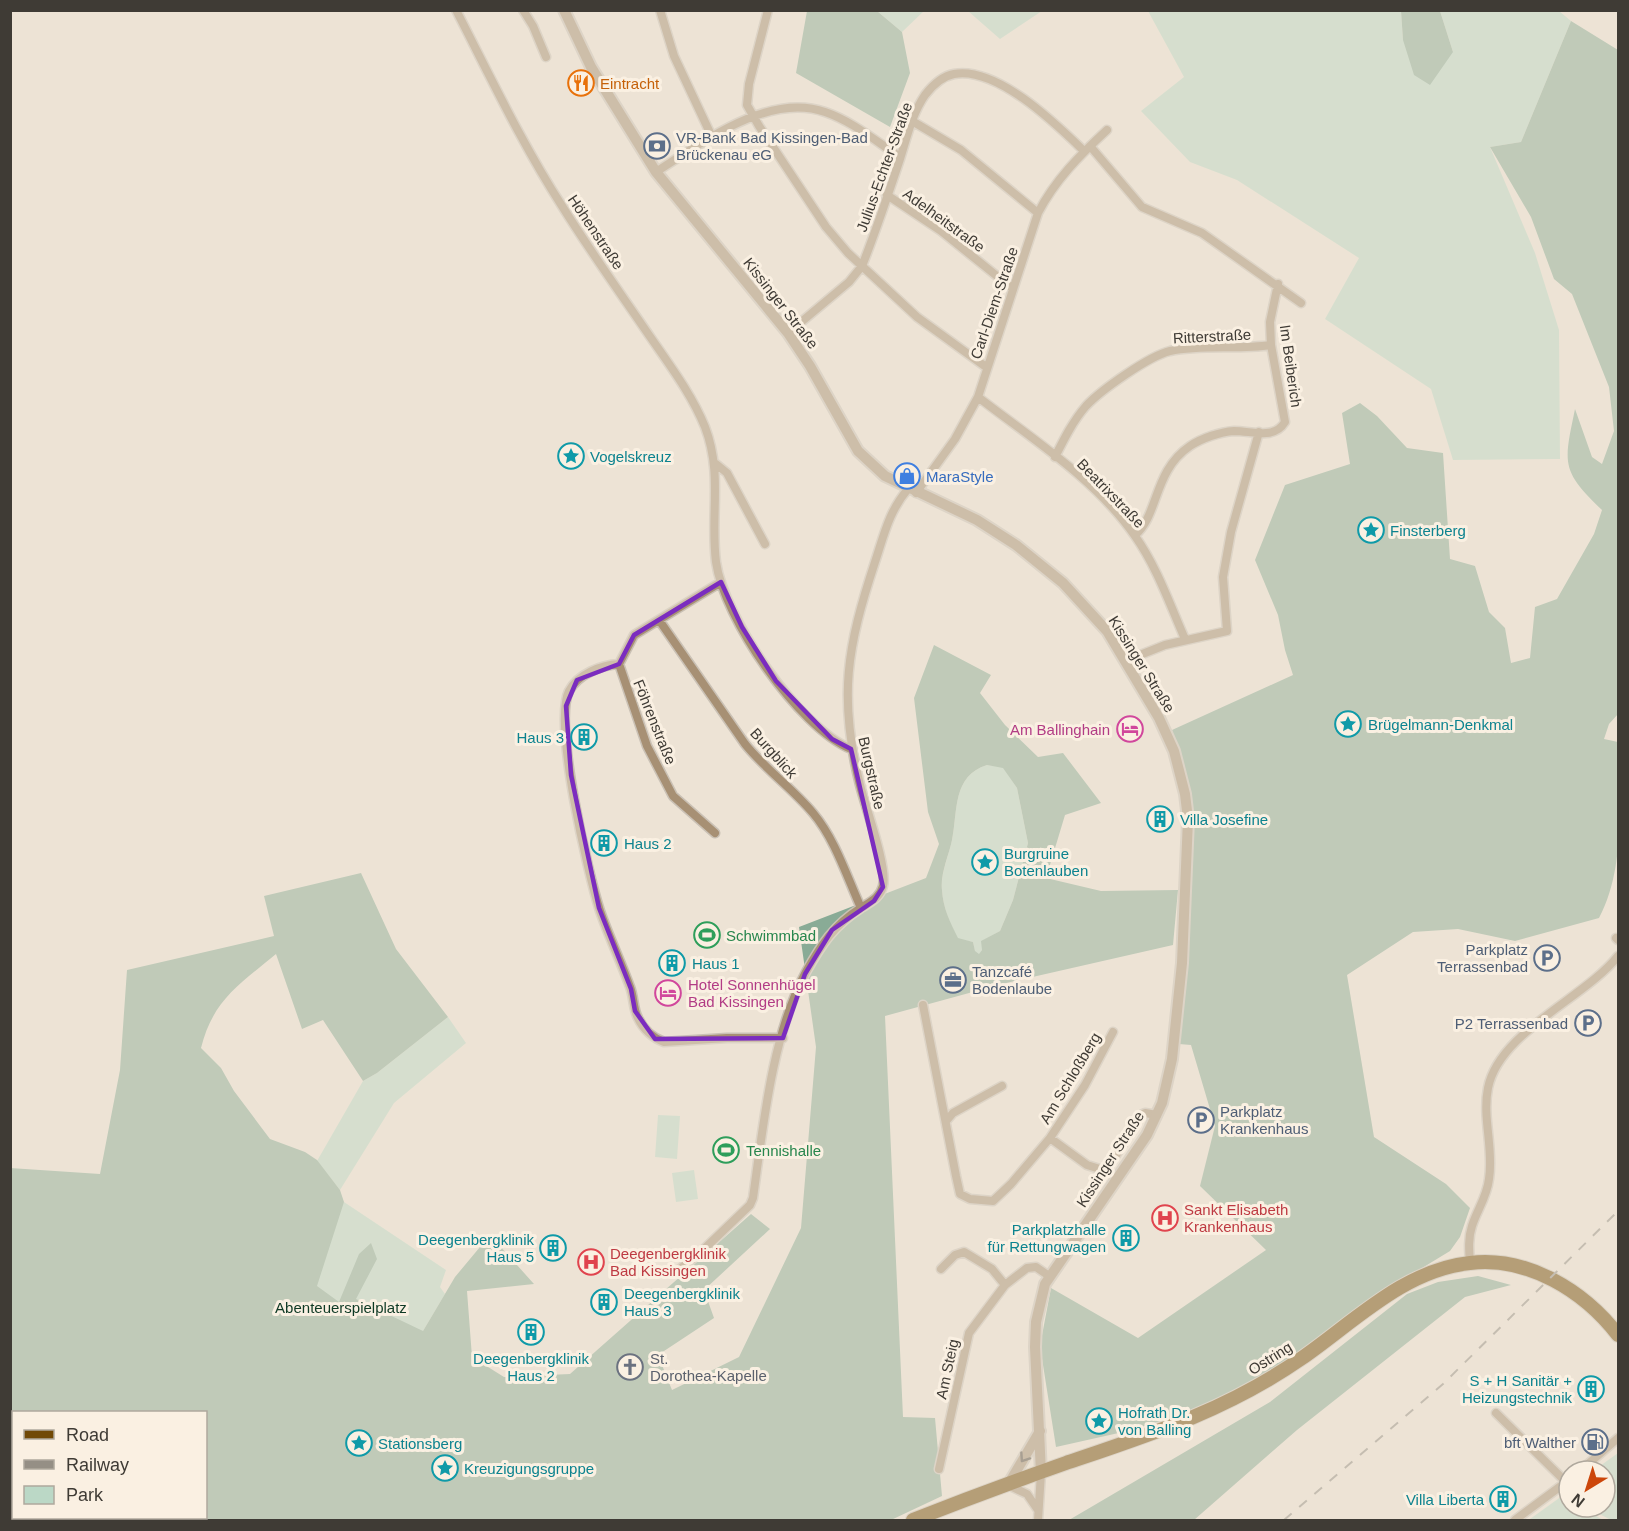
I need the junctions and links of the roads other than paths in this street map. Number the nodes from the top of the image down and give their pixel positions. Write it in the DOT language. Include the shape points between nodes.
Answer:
graph roads {
  1 [pos="456,10"];
  2 [pos="523,10"];
  3 [pos="564,10"];
  4 [pos="660,10"];
  5 [pos="768,10"];
  6 [pos="546,57"];
  7 [pos="754,118"];
  8 [pos="912,121"];
  9 [pos="1107,130"];
  10 [pos="712,137"];
  11 [pos="1087,148"];
  12 [pos="900,157"];
  13 [pos="656,172"];
  14 [pos="887,195"];
  15 [pos="1038,213"];
  16 [pos="862,266"];
  17 [pos="1278,284"];
  18 [pos="1012,289"];
  19 [pos="1301,303"];
  20 [pos="788,333"];
  21 [pos="1271,345"];
  22 [pos="986,367"];
  23 [pos="978,397"];
  24 [pos="1259,432"];
  25 [pos="1055,457"];
  26 [pos="716,464"];
  27 [pos="912,491"];
  28 [pos="1135,536"];
  29 [pos="765,544"];
  30 [pos="721,582"];
  31 [pos="659,620"];
  32 [pos="1185,639"];
  33 [pos="1125,661"];
  34 [pos="619,664"];
  35 [pos="851,748"];
  36 [pos="715,833"];
  37 [pos="861,908"];
  38 [pos="1618,956"];
  39 [pos="923,1005"];
  40 [pos="1113,1032"];
  41 [pos="783,1038"];
  42 [pos="1002,1086"];
  43 [pos="1157,1115"];
  44 [pos="946,1120"];
  45 [pos="1050,1138"];
  46 [pos="1470,1263"];
  47 [pos="941,1269"];
  48 [pos="676,1272"];
  49 [pos="1049,1276"];
  50 [pos="1005,1285"];
  51 [pos="1618,1335"];
  52 [pos="1496,1413"];
  53 [pos="1040,1431"];
  54 [pos="1618,1438"];
  55 [pos="1594,1459"];
  56 [pos="939,1468"];
  57 [pos="1557,1470"];
  58 [pos="1041,1473"];
  59 [pos="1008,1485"];
  60 [pos="1557,1489"];
  61 [pos="1039,1517"];
  62 [pos="913,1521"];
  63 [pos="1515,1521"];
  1 -- 26 [label="street, Höhenstraße" via="561,205 694,404"];
  2 -- 6 [label="street"];
  3 -- 13 [label="street, Kissinger Straße" via="591,67"];
  4 -- 10 [label="street" via="674,56"];
  5 -- 7 [label="street" via="748,84 747,105"];
  7 -- 10 [label="street" via="745,118"];
  7 -- 12 [label="street" via="786,108 824,111"];
  7 -- 16 [label="street" via="826,227"];
  8 -- 11 [label="street, Julius-Echter-Straße" via="939,81 954,74 974,74 1023,99"];
  8 -- 12 [label="street, Julius-Echter-Straße"];
  8 -- 15 [label="street" via="961,150"];
  9 -- 11 [label="street, Carl-Diem-Straße"];
  10 -- 13 [label="street"];
  11 -- 15 [label="street, Carl-Diem-Straße" via="1058,180"];
  11 -- 17 [label="street, Julius-Echter-Straße" via="1142,207 1202,233"];
  12 -- 14 [label="street, Julius-Echter-Straße"];
  13 -- 20 [label="street, Kissinger Straße"];
  14 -- 16 [label="street, Julius-Echter-Straße"];
  14 -- 18 [label="street, Adelheitstraße" via="941,231"];
  15 -- 18 [label="street, Carl-Diem-Straße"];
  16 -- 20 [label="street, Julius-Echter-Straße" via="849,282"];
  16 -- 22 [label="street" via="917,316"];
  17 -- 19 [label="street, Julius-Echter-Straße"];
  17 -- 21 [label="street, Im Beiberich" via="1270,322"];
  18 -- 22 [label="street, Carl-Diem-Straße"];
  20 -- 27 [label="street, Kissinger Straße" via="858,451 885,476"];
  21 -- 24 [label="street, Im Beiberich" via="1285,422 1273,433"];
  21 -- 25 [label="street, Ritterstraße" via="1187,349 1158,355 1088,404"];
  22 -- 23 [label="street, Carl-Diem-Straße"];
  23 -- 25 [label="street, Beatrixstraße"];
  23 -- 27 [label="street, Carl-Diem-Straße" via="956,439"];
  24 -- 28 [label="street, Im Beiberich" via="1232,431 1190,446 1163,477 1144,528"];
  24 -- 32 [label="street" via="1229,543 1223,585 1227,632"];
  25 -- 28 [label="street, Beatrixstraße" via="1103,500"];
  26 -- 29 [label="street, Höhenstraße" via="726,473"];
  26 -- 30 [label="street, Höhenstraße" via="716,547"];
  27 -- 33 [label="street, Kissinger Straße" via="977,520 1049,571 1107,631"];
  27 -- 35 [label="street, Burgstraße" via="897,502 886,523 854,630 846,698"];
  28 -- 32 [label="street, Beatrixstraße"];
  30 -- 31 [label="street, Föhrenstraße"];
  30 -- 35 [label="street, Höhenstraße" via="742,627 776,681 832,739"];
  31 -- 34 [label="street, Föhrenstraße" via="634,635"];
  31 -- 37 [label="street, Burgblick" via="759,762 813,813"];
  32 -- 33 [label="street"];
  33 -- 43 [label="street, Kissinger Straße" via="1168,737 1185,794 1188,819 1182,963 1172,1059"];
  34 -- 36 [label="street, Föhrenstraße" via="647,746 673,796"];
  34 -- 41 [label="street" via="577,680 568,693 566,733 599,908 631,989 639,1021 664,1042"];
  35 -- 37 [label="street, Burgstraße" via="884,879 880,893"];
  37 -- 41 [label="street, Burgstraße" via="832,930 816,956 797,992"];
  38 -- 46 [label="street" via="1599,977 1532,1027 1489,1082 1490,1179 1472,1224"];
  39 -- 44 [label="street, Am Schloßberg"];
  40 -- 45 [label="street, Am Schloßberg" via="1085,1085"];
  41 -- 48 [label="street, Burgstraße" via="763,1127 753,1198 745,1211"];
  42 -- 44 [label="street"];
  43 -- 45 [label="street, Am Schloßberg" via="1141,1115 1103,1170 1087,1165"];
  43 -- 49 [label="street, Kissinger Straße" via="1129,1163"];
  44 -- 45 [label="street, Am Schloßberg" via="960,1194 970,1199 993,1201"];
  46 -- 51 [label="main road, Ostring" via="1521,1268 1554,1281 1583,1298"];
  46 -- 58 [label="main road, Ostring" via="1435,1271 1397,1288 1301,1358 1230,1402"];
  47 -- 50 [label="street" via="964,1252 992,1269"];
  49 -- 50 [label="street, Am Steig" via="1036,1267 1027,1268"];
  49 -- 53 [label="street, Kissinger Straße" via="1036,1322"];
  50 -- 56 [label="street, Am Steig" via="969,1334"];
  52 -- 57 [label="street"];
  53 -- 58 [label="street, Kissinger Straße"];
  53 -- 59 [label="street, one-way"];
  54 -- 55 [label="street"];
  58 -- 59 [label="main road, Ostring"];
  58 -- 61 [label="street"];
  59 -- 61 [label="street" via="1027,1494"];
  59 -- 62 [label="main road, Ostring"];
  60 -- 63 [label="street"];
}
